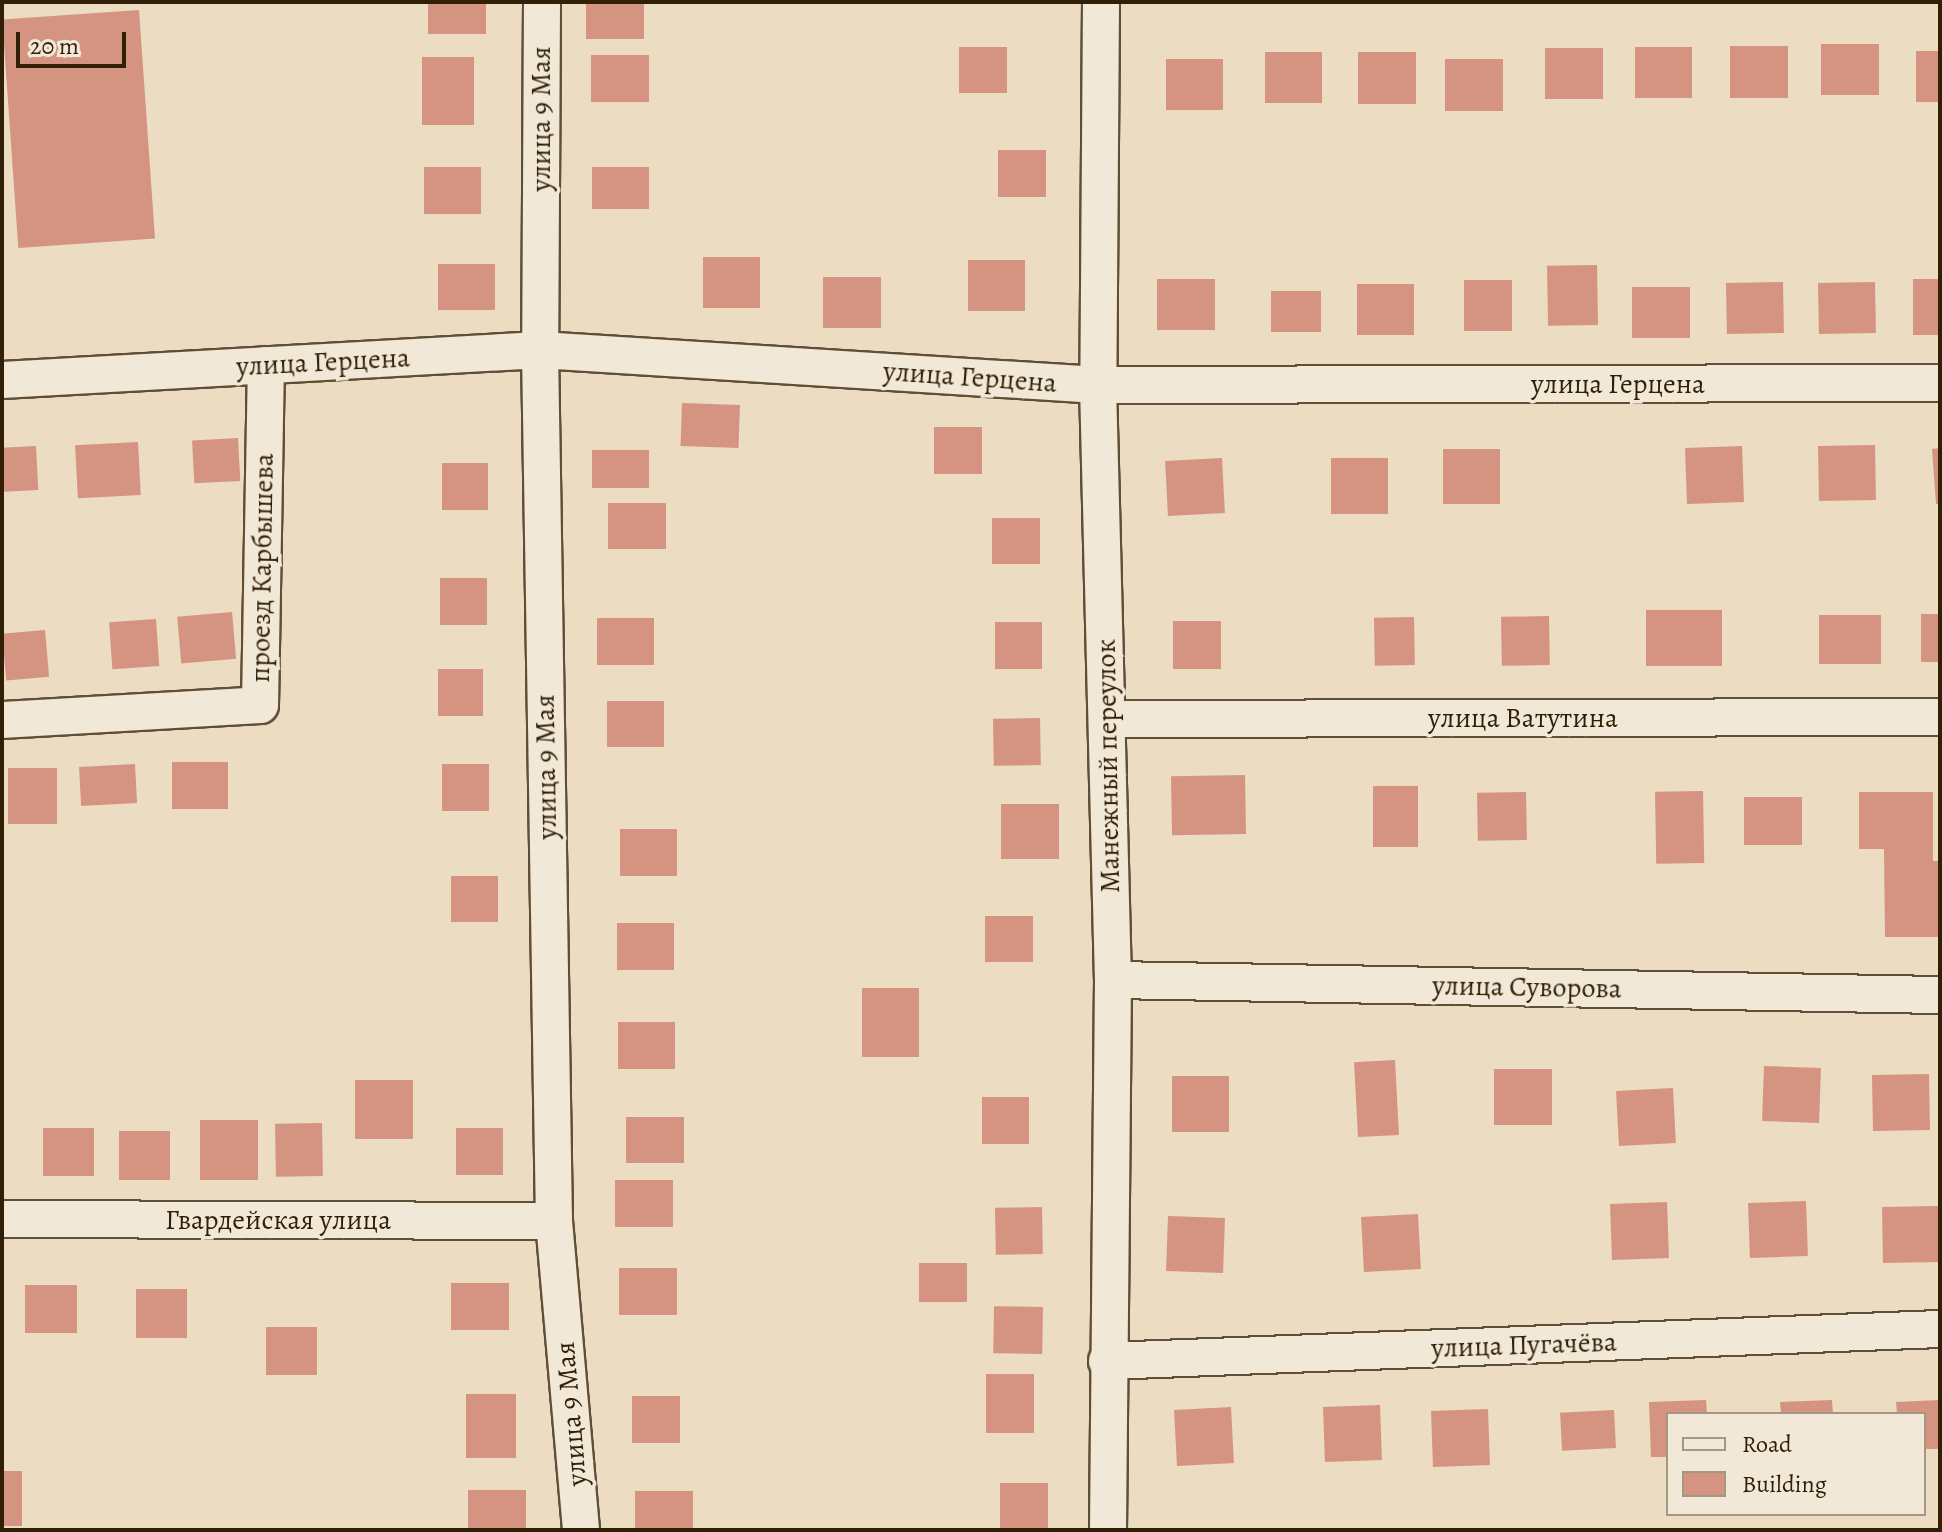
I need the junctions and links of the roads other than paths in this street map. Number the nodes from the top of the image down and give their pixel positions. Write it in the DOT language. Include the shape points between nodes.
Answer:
graph roads {
  1 [pos="542,2"];
  2 [pos="1101,2"];
  3 [pos="540,350"];
  4 [pos="266,365"];
  5 [pos="2,380"];
  6 [pos="1940,383"];
  7 [pos="1098,385"];
  8 [pos="1940,717"];
  9 [pos="1107,719"];
  10 [pos="2,720"];
  11 [pos="1113,980"];
  12 [pos="1940,995"];
  13 [pos="2,1219"];
  14 [pos="554,1221"];
  15 [pos="1940,1329"];
  16 [pos="1107,1361"];
  17 [pos="581,1530"];
  18 [pos="1108,1530"];
  1 -- 3 [label="street, улица 9 Мая"];
  2 -- 7 [label="street, Манежный переулок"];
  3 -- 4 [label="street, улица Герцена"];
  3 -- 7 [label="street, улица Герцена"];
  3 -- 14 [label="street, улица 9 Мая"];
  4 -- 5 [label="street, улица Герцена"];
  4 -- 10 [label="street, проезд Карбышева" via="260,705"];
  6 -- 7 [label="street, улица Герцена"];
  7 -- 9 [label="street, Манежный переулок"];
  8 -- 9 [label="street, улица Ватутина"];
  9 -- 11 [label="street, Манежный переулок"];
  11 -- 12 [label="street, улица Суворова"];
  11 -- 16 [label="street, Манежный переулок"];
  13 -- 14 [label="street, Гвардейская улица"];
  14 -- 17 [label="street, улица 9 Мая"];
  15 -- 16 [label="street, улица Пугачёва"];
  16 -- 18 [label="street, Манежный переулок"];
}
